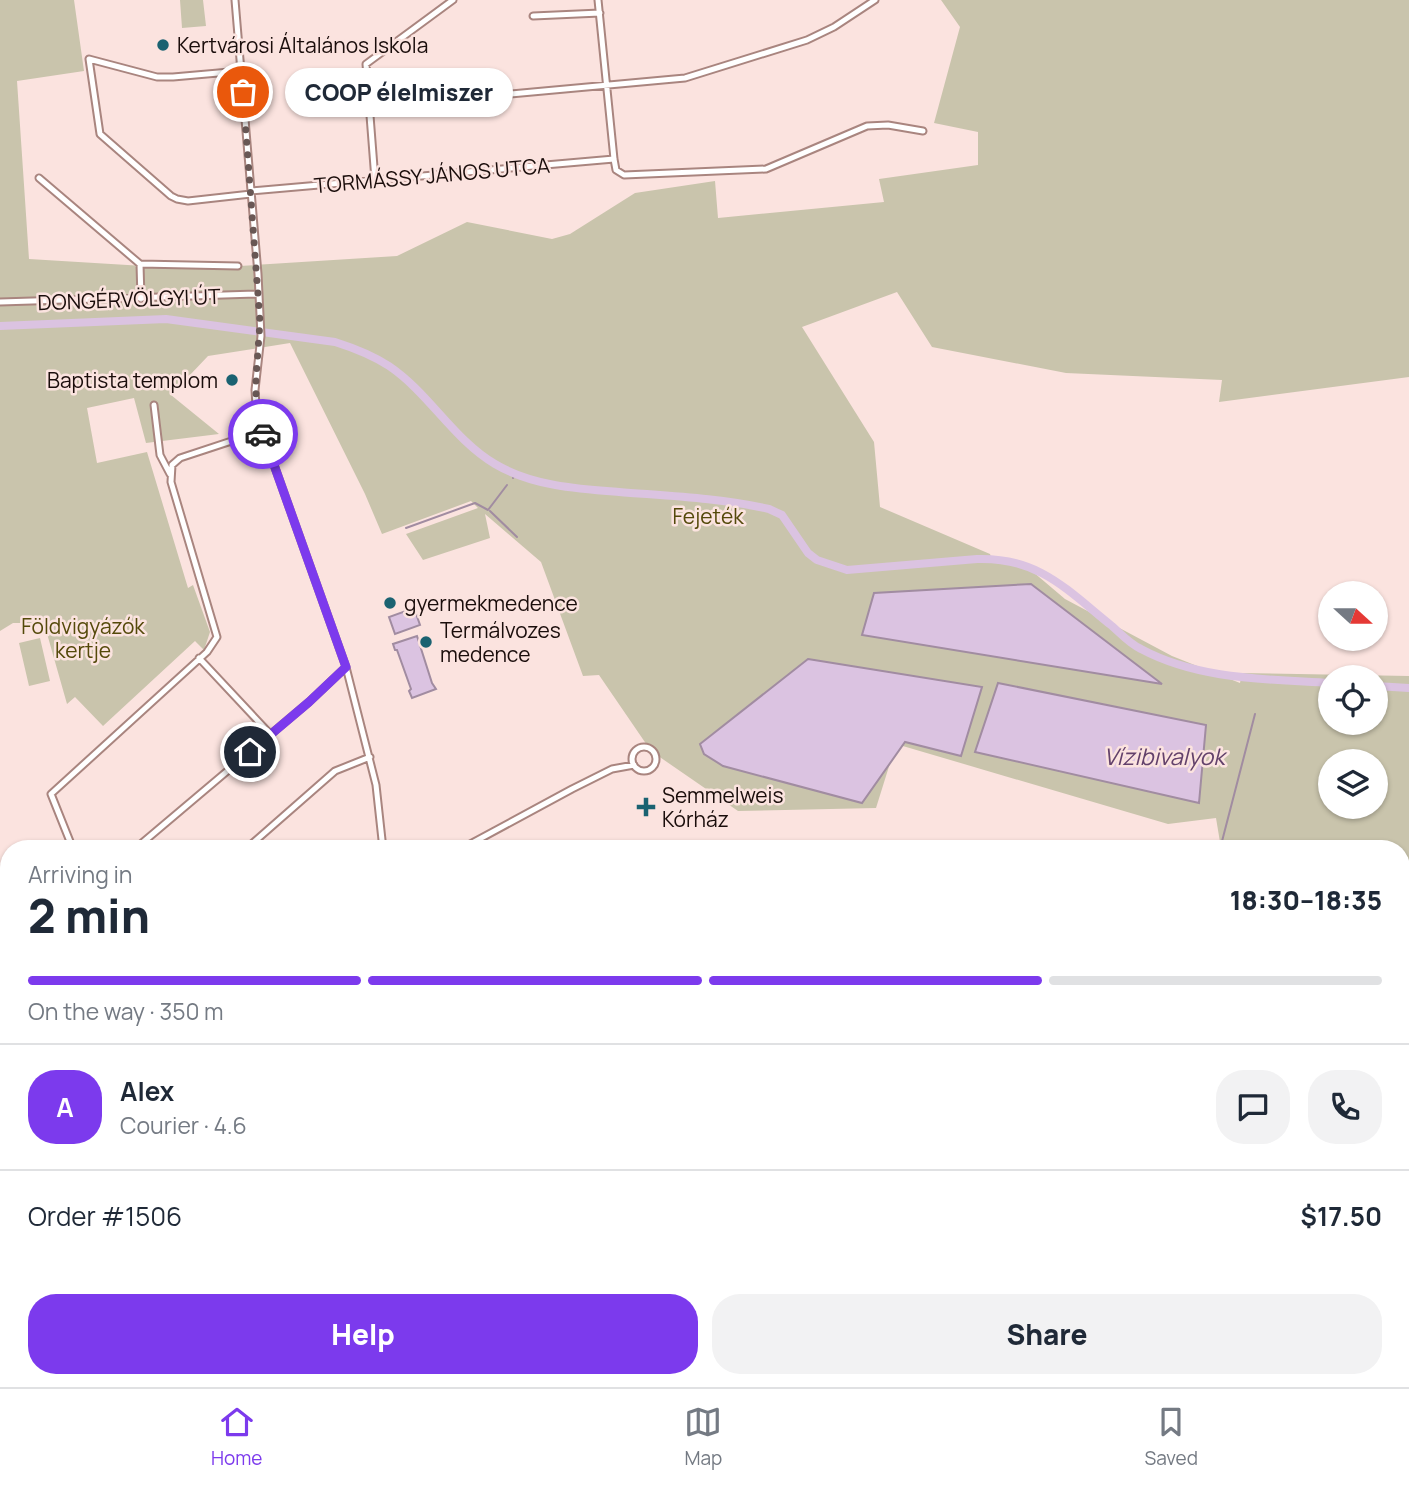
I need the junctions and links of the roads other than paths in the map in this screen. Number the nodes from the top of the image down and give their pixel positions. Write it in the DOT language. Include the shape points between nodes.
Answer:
graph roads {
  1 [pos="235,0"];
  2 [pos="453,0"];
  3 [pos="598,0"];
  4 [pos="875,0"];
  5 [pos="600,13"];
  6 [pos="533,16"];
  7 [pos="241,71"];
  8 [pos="606,86"];
  9 [pos="369,107"];
  10 [pos="923,131"];
  11 [pos="614,159"];
  12 [pos="39,178"];
  13 [pos="375,180"];
  14 [pos="251,193"];
  15 [pos="140,264"];
  16 [pos="238,266"];
  17 [pos="258,294"];
  18 [pos="142,299"];
  19 [pos="0,302"];
  20 [pos="154,405"];
  21 [pos="262,431"];
  22 [pos="170,474"];
  23 [pos="200,659"];
  24 [pos="346,667"];
  25 [pos="271,735"];
  26 [pos="370,757"];
  27 [pos="634,765"];
  28 [pos="69,840"];
  29 [pos="146,840"];
  30 [pos="256,840"];
  31 [pos="382,840"];
  32 [pos="478,840"];
  1 -- 7 [label="street"];
  2 -- 9 [label="street" via="366,64"];
  3 -- 5 [label="street"];
  4 -- 8 [label="street" via="820,34 718,69 661,82"];
  5 -- 6 [label="street"];
  5 -- 8 [label="street"];
  7 -- 14 [label="street"];
  7 -- 14 [label="street, TORMÁSSY JÁNOS UTCA" via="158,76 89,59 100,134 171,196 188,201"];
  8 -- 9 [label="street"];
  8 -- 11 [label="street"];
  9 -- 13 [label="street"];
  10 -- 11 [label="street" via="867,126 776,167 759,170 627,176 616,170"];
  11 -- 13 [label="street, TORMÁSSY JÁNOS UTCA"];
  12 -- 15 [label="street"];
  13 -- 14 [label="street, TORMÁSSY JÁNOS UTCA"];
  14 -- 17 [label="street"];
  15 -- 16 [label="street"];
  15 -- 18 [label="street"];
  17 -- 18 [label="street, DONGÉRVÖLGYI ÚT"];
  17 -- 21 [label="street" via="261,336 255,390"];
  18 -- 19 [label="street, DONGÉRVÖLGYI ÚT"];
  20 -- 22 [label="street" via="160,455"];
  21 -- 22 [label="street" via="180,458"];
  21 -- 24 [label="street"];
  22 -- 23 [label="street" via="217,633"];
  23 -- 25 [label="street"];
  23 -- 28 [label="street" via="51,794"];
  24 -- 25 [label="street"];
  24 -- 26 [label="street"];
  25 -- 29 [label="street"];
  26 -- 30 [label="street" via="335,771"];
  26 -- 31 [label="street"];
  27 -- 27 [label="street" via="651,769 656,763 654,751 639,747 633,755"];
  27 -- 32 [label="street" via="612,769"];
}
